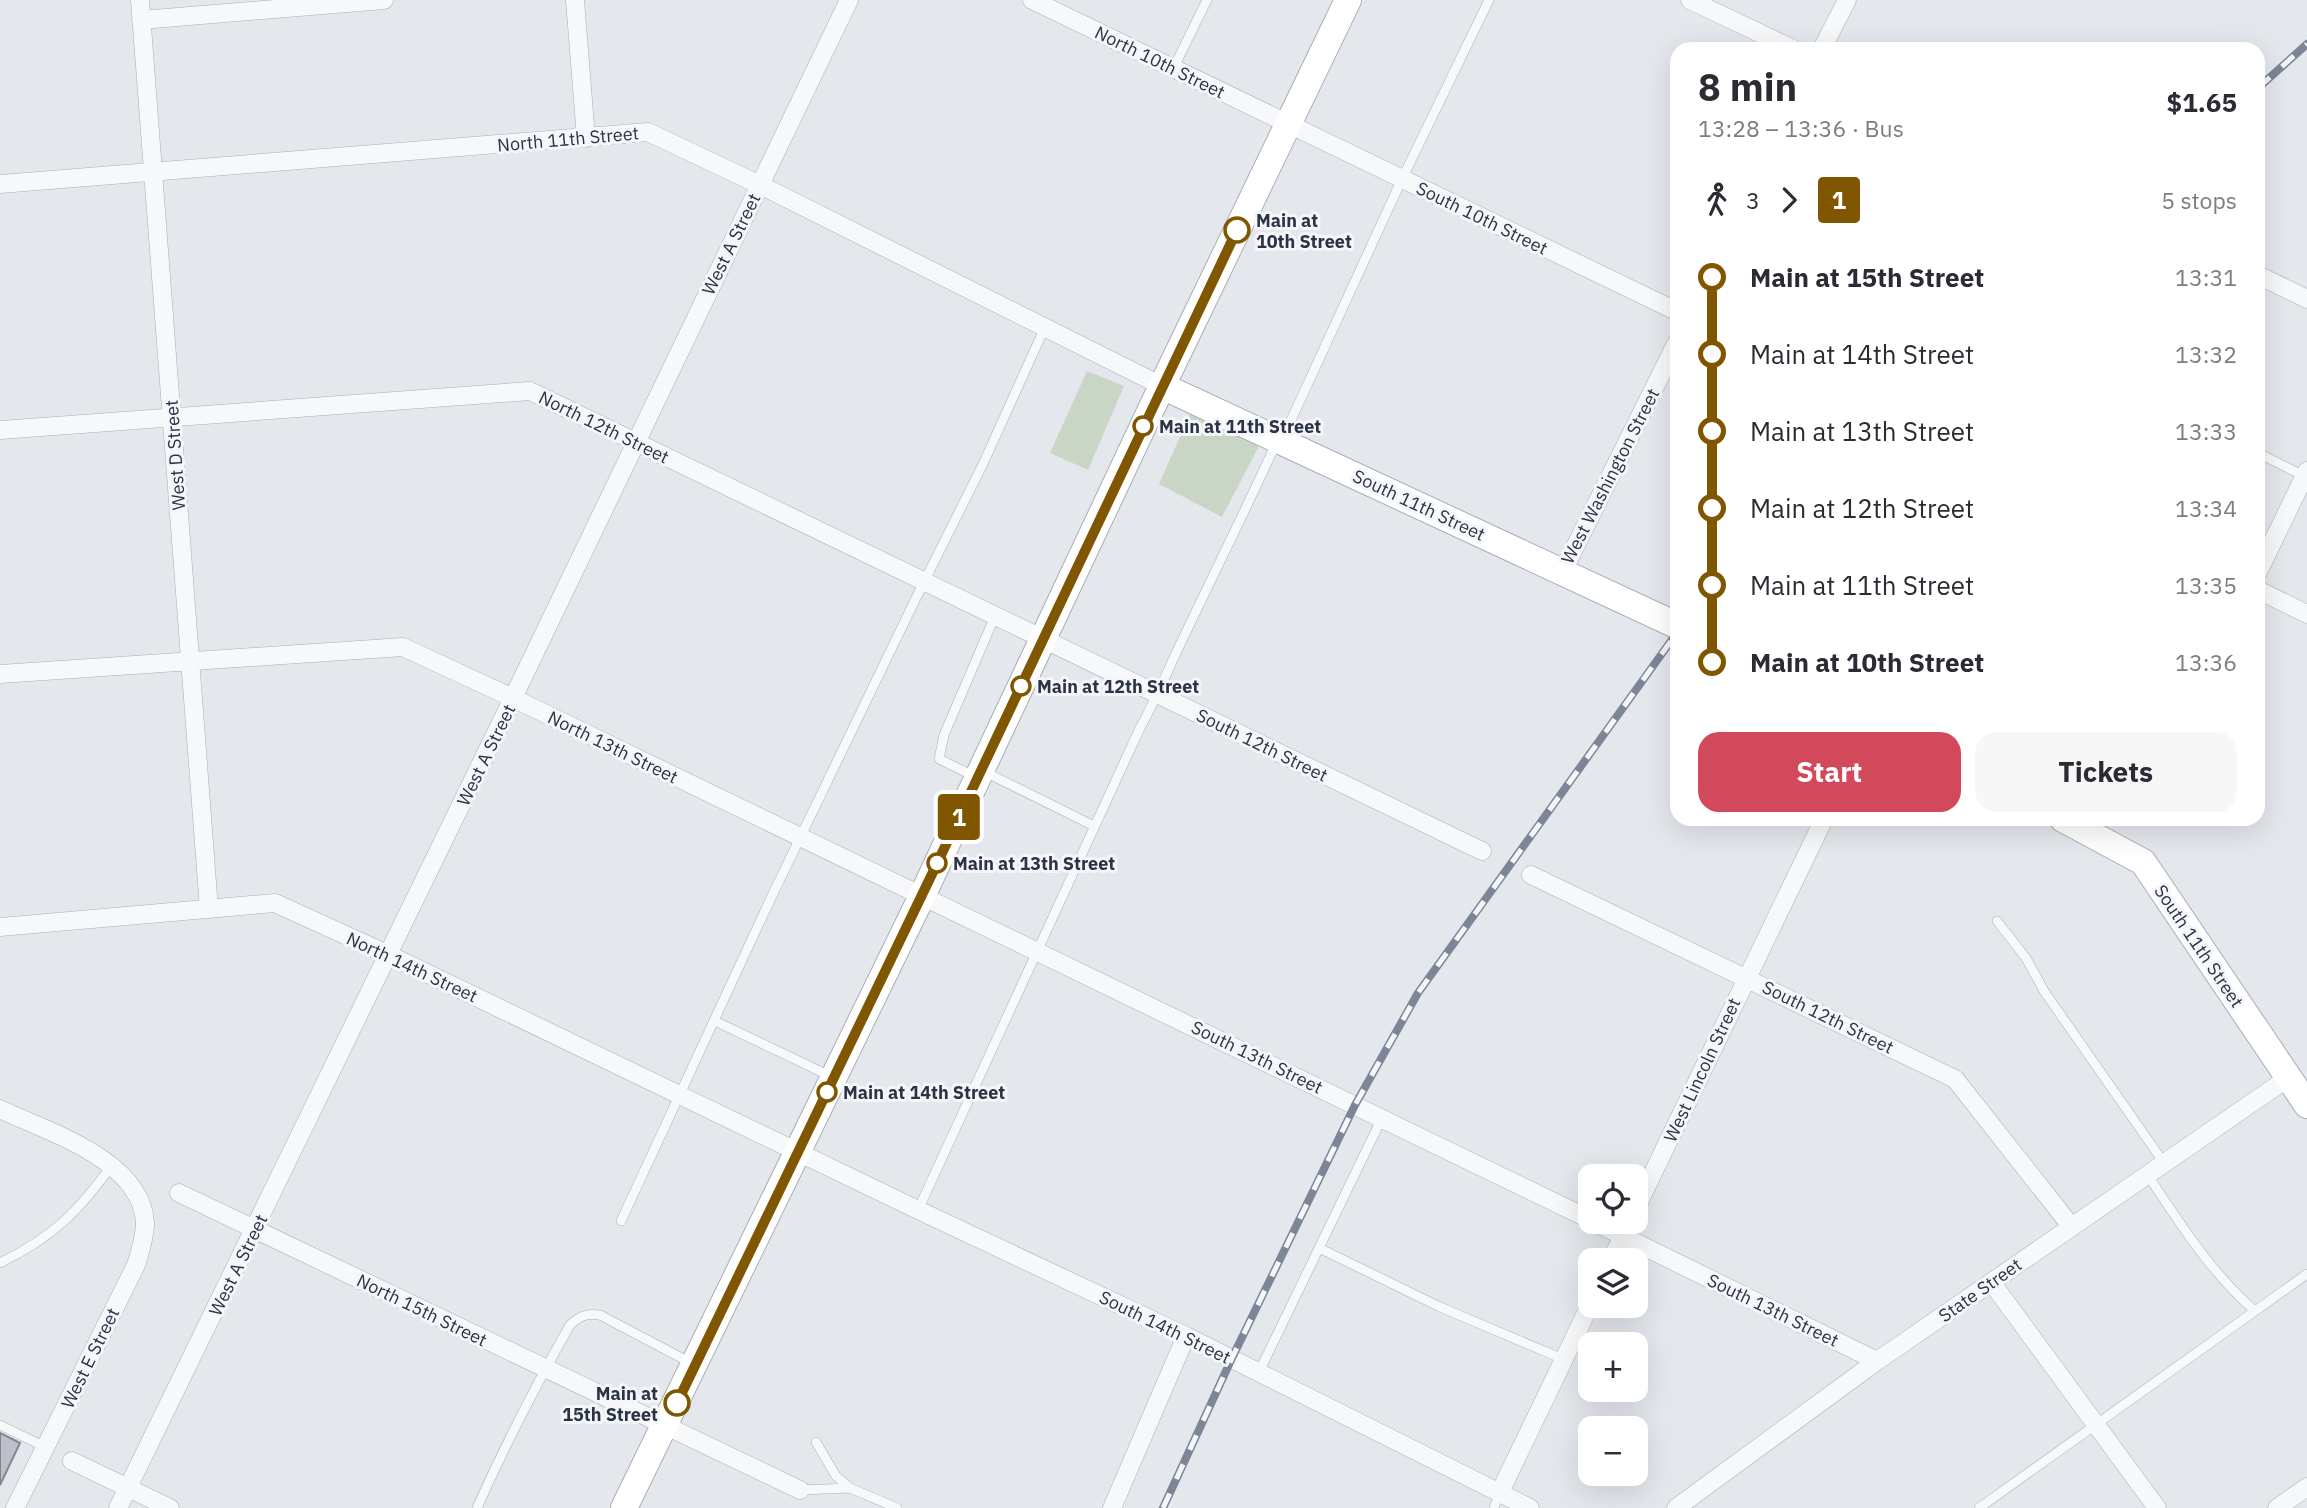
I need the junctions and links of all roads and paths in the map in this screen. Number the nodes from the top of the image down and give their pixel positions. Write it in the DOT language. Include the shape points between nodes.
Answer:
graph roads {
  1 [pos="139,0"];
  2 [pos="384,0"];
  3 [pos="575,0"];
  4 [pos="849,0"];
  5 [pos="1032,0"];
  6 [pos="1207,0"];
  7 [pos="1348,0"];
  8 [pos="1489,0"];
  9 [pos="1690,0"];
  10 [pos="1847,0"];
  11 [pos="141,20"];
  12 [pos="1778,42"];
  13 [pos="1826,42"];
  14 [pos="1173,69"];
  15 [pos="1287,125"];
  16 [pos="586,138"];
  17 [pos="153,172"];
  18 [pos="1402,179"];
  19 [pos="0,184"];
  20 [pos="760,185"];
  21 [pos="2265,278"];
  22 [pos="2307,299"];
  23 [pos="1670,308"];
  24 [pos="1045,327"];
  25 [pos="1670,356"];
  26 [pos="1162,386"];
  27 [pos="172,418"];
  28 [pos="0,430"];
  29 [pos="637,442"];
  30 [pos="1281,442"];
  31 [pos="2265,456"];
  32 [pos="2306,473"];
  33 [pos="2265,558"];
  34 [pos="1563,571"];
  35 [pos="925,582"];
  36 [pos="2265,593"];
  37 [pos="2307,614"];
  38 [pos="995,616"];
  39 [pos="1670,622"];
  40 [pos="1043,639"];
  41 [pos="190,661"];
  42 [pos="0,674"];
  43 [pos="1158,695"];
  44 [pos="513,698"];
  45 [pos="979,774"];
  46 [pos="1094,826"];
  47 [pos="1821,826"];
  48 [pos="2076,826"];
  49 [pos="802,837"];
  50 [pos="1482,851"];
  51 [pos="1531,876"];
  52 [pos="922,895"];
  53 [pos="209,909"];
  54 [pos="1997,921"];
  55 [pos="0,927"];
  56 [pos="1036,950"];
  57 [pos="389,955"];
  58 [pos="1746,977"];
  59 [pos="715,1021"];
  60 [pos="834,1077"];
  61 [pos="2288,1078"];
  62 [pos="678,1094"];
  63 [pos="2307,1105"];
  64 [pos="0,1109"];
  65 [pos="1382,1118"];
  66 [pos="797,1152"];
  67 [pos="2164,1163"];
  68 [pos="112,1165"];
  69 [pos="2147,1174"];
  70 [pos="1648,1183"];
  71 [pos="179,1193"];
  72 [pos="918,1210"];
  73 [pos="1578,1214"];
  74 [pos="621,1221"];
  75 [pos="2071,1226"];
  76 [pos="255,1231"];
  77 [pos="1636,1234"];
  78 [pos="1319,1248"];
  79 [pos="0,1263"];
  80 [pos="2307,1274"];
  81 [pos="1992,1283"];
  82 [pos="2255,1311"];
  83 [pos="1584,1318"];
  84 [pos="1186,1336"];
  85 [pos="1563,1360"];
  86 [pos="1877,1361"];
  87 [pos="695,1365"];
  88 [pos="545,1369"];
  89 [pos="1259,1372"];
  90 [pos="2095,1423"];
  91 [pos="0,1425"];
  92 [pos="665,1426"];
  93 [pos="816,1442"];
  94 [pos="46,1447"];
  95 [pos="72,1461"];
  96 [pos="2307,1486"];
  97 [pos="128,1487"];
  98 [pos="850,1488"];
  99 [pos="800,1490"];
  100 [pos="1497,1500"];
  101 [pos="15,1508"];
  102 [pos="118,1508"];
  103 [pos="170,1508"];
  104 [pos="477,1508"];
  105 [pos="624,1508"];
  106 [pos="897,1508"];
  107 [pos="1112,1508"];
  108 [pos="1530,1508"];
  109 [pos="1676,1508"];
  110 [pos="1979,1508"];
  111 [pos="2157,1508"];
  112 [pos="2277,1508"];
  1 -- 11 [label="street, West D Street"];
  2 -- 11 [label="street"];
  3 -- 16 [label="street"];
  4 -- 20 [label="street, West A Street"];
  5 -- 14 [label="street, North 10th Street"];
  6 -- 14 [label="lane"];
  7 -- 15 [label="main road"];
  8 -- 18 [label="lane"];
  9 -- 12 [label="street"];
  10 -- 13 [label="street"];
  11 -- 17 [label="street, West D Street"];
  14 -- 15 [label="street, North 10th Street"];
  15 -- 18 [label="street, South 10th Street"];
  15 -- 26 [label="main road"];
  16 -- 17 [label="street, North 11th Street"];
  16 -- 20 [label="street, North 11th Street" via="648,132"];
  17 -- 19 [label="street, North 11th Street"];
  17 -- 27 [label="street, West D Street"];
  18 -- 23 [label="street, South 10th Street"];
  18 -- 30 [label="lane"];
  20 -- 24 [label="street, North 11th Street"];
  20 -- 29 [label="street, West A Street"];
  21 -- 22 [label="street"];
  24 -- 26 [label="street, North 11th Street"];
  24 -- 35 [label="lane"];
  25 -- 34 [label="street, West Washington Street"];
  26 -- 30 [label="main road, South 11th Street"];
  26 -- 40 [label="main road"];
  27 -- 28 [label="street, North 12th Street"];
  27 -- 29 [label="street, North 12th Street" via="530,391"];
  27 -- 41 [label="street, West D Street"];
  29 -- 35 [label="street, North 12th Street"];
  29 -- 44 [label="street, West A Street"];
  30 -- 34 [label="main road, South 11th Street"];
  30 -- 43 [label="lane" via="1272,452"];
  31 -- 32 [label="lane"];
  32 -- 33 [label="street"];
  34 -- 39 [label="main road, South 11th Street"];
  35 -- 38 [label="street, North 12th Street"];
  35 -- 49 [label="lane"];
  36 -- 37 [label="street"];
  38 -- 40 [label="street, North 12th Street"];
  38 -- 45 [label="lane" via="944,735 939,760"];
  40 -- 43 [label="street, South 12th Street"];
  40 -- 45 [label="main road"];
  41 -- 42 [label="street, North 13th Street"];
  41 -- 44 [label="street, North 13th Street" via="403,647"];
  41 -- 53 [label="street, West D Street"];
  43 -- 46 [label="lane"];
  43 -- 50 [label="street, South 12th Street"];
  44 -- 49 [label="street, North 13th Street"];
  44 -- 57 [label="street, West A Street"];
  45 -- 46 [label="lane"];
  45 -- 52 [label="main road"];
  46 -- 56 [label="lane"];
  47 -- 58 [label="street, West Lincoln Street"];
  48 -- 61 [label="main road, South 11th Street" via="2143,862"];
  49 -- 52 [label="street, North 13th Street"];
  49 -- 59 [label="lane"];
  51 -- 58 [label="street, South 12th Street"];
  52 -- 56 [label="street, South 13th Street"];
  52 -- 60 [label="main road"];
  53 -- 55 [label="street, North 14th Street"];
  53 -- 57 [label="street, North 14th Street" via="275,902"];
  54 -- 67 [label="lane"];
  56 -- 65 [label="street, South 13th Street"];
  56 -- 72 [label="lane"];
  57 -- 62 [label="street, North 14th Street"];
  57 -- 76 [label="street, West A Street"];
  58 -- 70 [label="street, West Lincoln Street"];
  58 -- 75 [label="street, South 12th Street" via="1955,1079"];
  59 -- 60 [label="lane"];
  59 -- 62 [label="lane"];
  60 -- 66 [label="main road"];
  61 -- 63 [label="main road, South 11th Street"];
  61 -- 67 [label="street, State Street"];
  62 -- 66 [label="street, North 14th Street"];
  62 -- 74 [label="lane"];
  64 -- 68 [label="street"];
  65 -- 73 [label="street, South 13th Street"];
  65 -- 78 [label="lane"];
  66 -- 72 [label="street, South 14th Street"];
  66 -- 87 [label="main road"];
  67 -- 69 [label="street, State Street"];
  68 -- 79 [label="lane" via="63,1223"];
  68 -- 94 [label="street, West E Street" via="131,1184 141,1203 145,1223 142,1246"];
  69 -- 75 [label="street, State Street"];
  69 -- 82 [label="lane" via="2184,1230"];
  71 -- 76 [label="street, North 15th Street"];
  72 -- 84 [label="street, South 14th Street"];
  75 -- 81 [label="street, State Street"];
  76 -- 88 [label="street, North 15th Street"];
  76 -- 97 [label="street, West A Street"];
  77 -- 86 [label="street, South 13th Street"];
  78 -- 85 [label="lane"];
  78 -- 89 [label="lane"];
  80 -- 82 [label="lane"];
  81 -- 86 [label="street, State Street"];
  81 -- 90 [label="street"];
  82 -- 90 [label="lane"];
  83 -- 85 [label="street"];
  84 -- 89 [label="street, South 14th Street"];
  84 -- 107 [label="street"];
  85 -- 100 [label="street"];
  86 -- 109 [label="street, State Street"];
  87 -- 88 [label="lane" via="600,1315 587,1313 570,1325"];
  87 -- 92 [label="main road"];
  88 -- 92 [label="street, North 15th Street"];
  88 -- 104 [label="lane"];
  89 -- 100 [label="street, South 14th Street"];
  90 -- 110 [label="lane"];
  90 -- 111 [label="street"];
  91 -- 94 [label="lane"];
  92 -- 99 [label="street, North 15th Street"];
  92 -- 105 [label="main road"];
  93 -- 98 [label="lane" via="836,1476"];
  94 -- 101 [label="street, West E Street"];
  95 -- 97 [label="street"];
  96 -- 112 [label="street"];
  97 -- 102 [label="street, West A Street"];
  97 -- 103 [label="street"];
  98 -- 99 [label="lane"];
  98 -- 106 [label="lane"];
  100 -- 108 [label="street, South 14th Street"];
}
